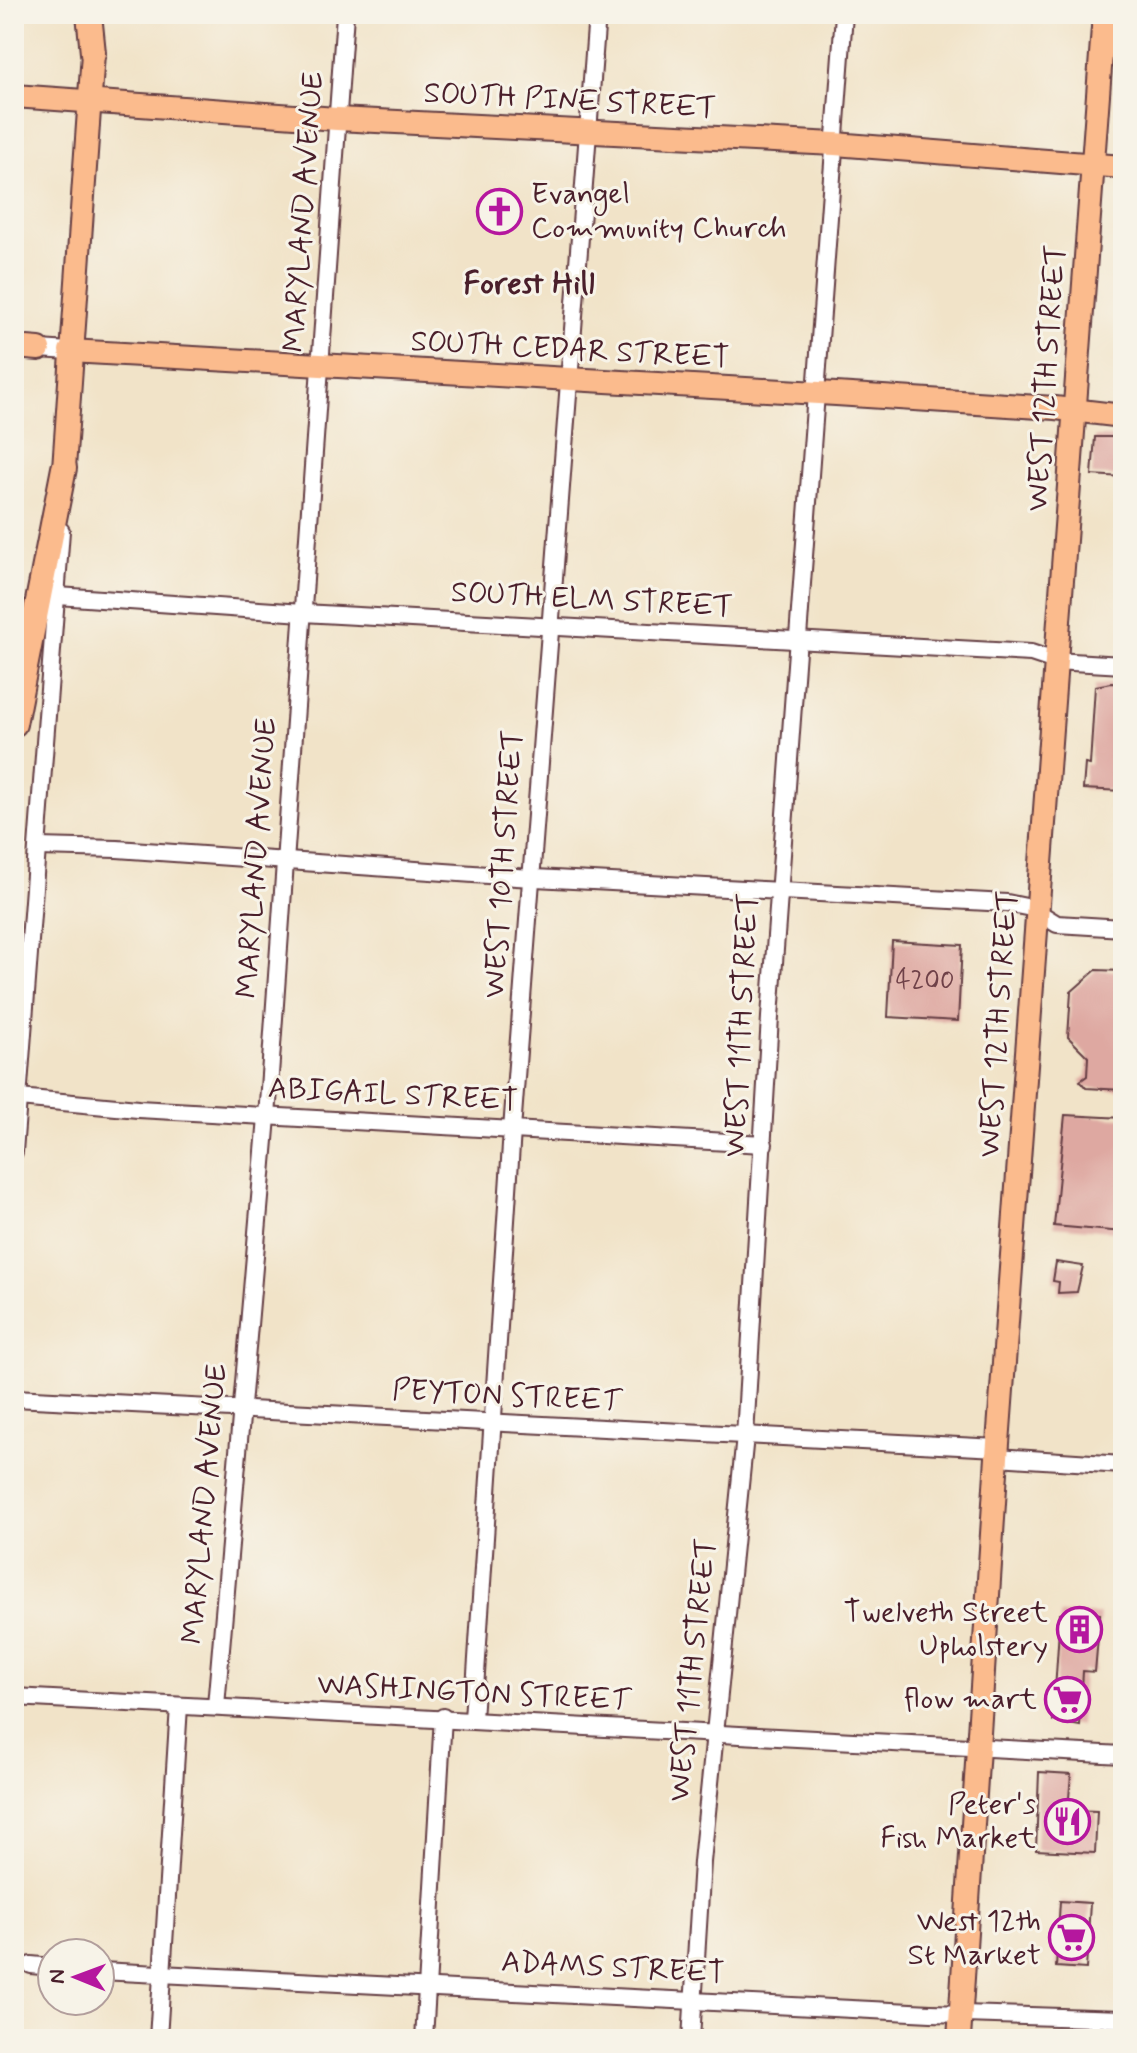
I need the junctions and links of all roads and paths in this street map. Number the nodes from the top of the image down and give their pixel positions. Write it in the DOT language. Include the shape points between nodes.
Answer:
graph roads {
  1 [pos="89,14"];
  2 [pos="96,14"];
  3 [pos="345,14"];
  4 [pos="597,14"];
  5 [pos="844,14"];
  6 [pos="1104,14"];
  7 [pos="93,53"];
  8 [pos="14,96"];
  9 [pos="89,100"];
  10 [pos="337,119"];
  11 [pos="588,132"];
  12 [pos="835,144"];
  13 [pos="1092,163"];
  14 [pos="1123,167"];
  15 [pos="14,347"];
  16 [pos="39,349"];
  17 [pos="70,351"];
  18 [pos="322,367"];
  19 [pos="570,379"];
  20 [pos="815,393"];
  21 [pos="1073,411"];
  22 [pos="1123,416"];
  23 [pos="64,468"];
  24 [pos="58,596"];
  25 [pos="303,613"];
  26 [pos="552,627"];
  27 [pos="798,640"];
  28 [pos="1055,661"];
  29 [pos="1123,665"];
  30 [pos="14,724"];
  31 [pos="38,847"];
  32 [pos="285,860"];
  33 [pos="532,878"];
  34 [pos="778,890"];
  35 [pos="1037,913"];
  36 [pos="1123,928"];
  37 [pos="19,1098"];
  38 [pos="267,1117"];
  39 [pos="512,1130"];
  40 [pos="764,1144"];
  41 [pos="14,1152"];
  42 [pos="14,1398"];
  43 [pos="240,1409"];
  44 [pos="495,1424"];
  45 [pos="745,1436"];
  46 [pos="997,1452"];
  47 [pos="1123,1465"];
  48 [pos="14,1697"];
  49 [pos="179,1706"];
  50 [pos="216,1706"];
  51 [pos="443,1717"];
  52 [pos="473,1719"];
  53 [pos="716,1737"];
  54 [pos="978,1748"];
  55 [pos="1123,1755"];
  56 [pos="31,1965"];
  57 [pos="36,1965"];
  58 [pos="116,1972"];
  59 [pos="161,1976"];
  60 [pos="426,1986"];
  61 [pos="692,1999"];
  62 [pos="961,2014"];
  63 [pos="1123,2019"];
  64 [pos="158,2039"];
  65 [pos="424,2039"];
  66 [pos="691,2039"];
  67 [pos="959,2039"];
  1 -- 7 [label="highway"];
  2 -- 7 [label="street"];
  3 -- 10 [label="street, MARYLAND AVENUE"];
  4 -- 11 [label="street, WEST 10TH STREET"];
  5 -- 12 [label="street, WEST 11TH STREET"];
  6 -- 13 [label="main road, WEST 12TH STREET"];
  7 -- 9 [label="main road"];
  8 -- 9 [label="main road, SOUTH PINE STREET"];
  9 -- 10 [label="main road, SOUTH PINE STREET"];
  9 -- 17 [label="main road"];
  10 -- 11 [label="main road, SOUTH PINE STREET"];
  10 -- 18 [label="street, MARYLAND AVENUE"];
  11 -- 12 [label="main road, SOUTH PINE STREET"];
  11 -- 19 [label="street, WEST 10TH STREET"];
  12 -- 13 [label="main road, SOUTH PINE STREET"];
  12 -- 20 [label="street, WEST 11TH STREET"];
  13 -- 14 [label="main road, SOUTH PINE STREET"];
  13 -- 21 [label="main road, WEST 12TH STREET"];
  15 -- 16 [label="main road, SOUTH CEDAR STREET"];
  16 -- 17 [label="street, SOUTH CEDAR STREET"];
  17 -- 18 [label="main road, SOUTH CEDAR STREET"];
  17 -- 23 [label="main road"];
  18 -- 19 [label="main road, SOUTH CEDAR STREET"];
  18 -- 25 [label="street, MARYLAND AVENUE"];
  19 -- 20 [label="main road, SOUTH CEDAR STREET"];
  19 -- 26 [label="street, WEST 10TH STREET"];
  20 -- 21 [label="main road, SOUTH CEDAR STREET"];
  20 -- 27 [label="street, WEST 11TH STREET"];
  21 -- 22 [label="main road, SOUTH CEDAR STREET"];
  21 -- 28 [label="main road, WEST 12TH STREET"];
  23 -- 24 [label="street"];
  23 -- 30 [label="highway"];
  24 -- 25 [label="street, SOUTH ELM STREET"];
  24 -- 31 [label="street"];
  25 -- 26 [label="street, SOUTH ELM STREET"];
  25 -- 32 [label="street, MARYLAND AVENUE"];
  26 -- 27 [label="street, SOUTH ELM STREET"];
  26 -- 33 [label="street, WEST 10TH STREET"];
  27 -- 28 [label="street, SOUTH ELM STREET" via="1031,653"];
  27 -- 34 [label="street, WEST 11TH STREET"];
  28 -- 29 [label="street, SOUTH ELM STREET"];
  28 -- 35 [label="main road, WEST 12TH STREET"];
  31 -- 32 [label="street"];
  31 -- 37 [label="street"];
  32 -- 33 [label="street"];
  32 -- 38 [label="street, MARYLAND AVENUE"];
  33 -- 34 [label="street"];
  33 -- 39 [label="street, WEST 10TH STREET"];
  34 -- 35 [label="street" via="1007,903"];
  34 -- 40 [label="street, WEST 11TH STREET"];
  35 -- 36 [label="street" via="1057,924"];
  35 -- 46 [label="main road, WEST 12TH STREET"];
  37 -- 38 [label="street, ABIGAIL STREET"];
  37 -- 41 [label="street"];
  38 -- 39 [label="street, ABIGAIL STREET"];
  38 -- 43 [label="street, MARYLAND AVENUE"];
  39 -- 40 [label="street, ABIGAIL STREET"];
  39 -- 44 [label="street, WEST 10TH STREET"];
  40 -- 45 [label="street, WEST 11TH STREET"];
  42 -- 43 [label="street, PEYTON STREET"];
  43 -- 44 [label="street, PEYTON STREET"];
  43 -- 50 [label="street, MARYLAND AVENUE"];
  44 -- 45 [label="street, PEYTON STREET"];
  44 -- 52 [label="street, WEST 10TH STREET"];
  45 -- 46 [label="street, PEYTON STREET"];
  45 -- 53 [label="street, WEST 11TH STREET"];
  46 -- 47 [label="street, PEYTON STREET"];
  46 -- 54 [label="main road, WEST 12TH STREET"];
  48 -- 49 [label="street, WASHINGTON STREET"];
  49 -- 50 [label="street, WASHINGTON STREET"];
  49 -- 59 [label="street"];
  50 -- 51 [label="street, WASHINGTON STREET"];
  51 -- 52 [label="street, WASHINGTON STREET"];
  51 -- 60 [label="street"];
  52 -- 53 [label="street, WASHINGTON STREET"];
  53 -- 54 [label="street, WASHINGTON STREET"];
  53 -- 61 [label="street, WEST 11TH STREET"];
  54 -- 55 [label="street, WASHINGTON STREET"];
  54 -- 62 [label="main road, WEST 12TH STREET"];
  56 -- 57 [label="street"];
  58 -- 59 [label="street, ADAMS STREET"];
  59 -- 60 [label="street, ADAMS STREET"];
  59 -- 64 [label="street"];
  60 -- 61 [label="street, ADAMS STREET"];
  60 -- 65 [label="street"];
  61 -- 62 [label="street, ADAMS STREET"];
  61 -- 66 [label="street, WEST 11TH STREET"];
  62 -- 63 [label="street, ADAMS STREET"];
  62 -- 67 [label="main road, WEST 12TH STREET"];
}
